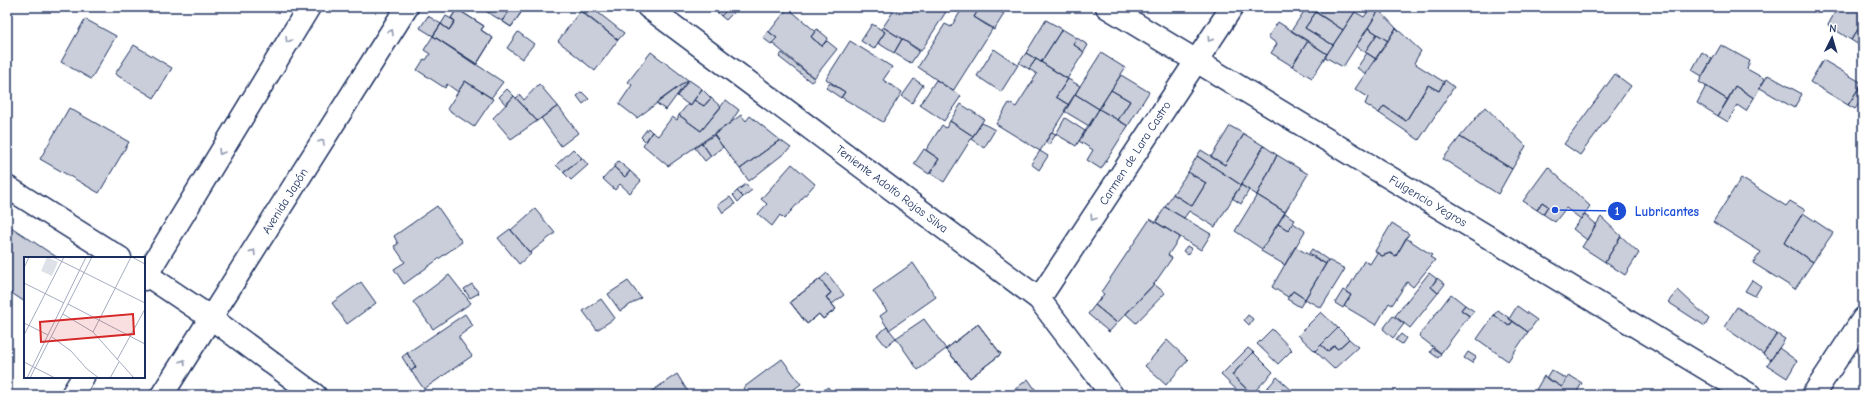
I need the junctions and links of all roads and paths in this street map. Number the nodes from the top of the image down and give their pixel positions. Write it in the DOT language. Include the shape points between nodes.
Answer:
graph roads {
  1 [pos="309,7"];
  2 [pos="407,7"];
  3 [pos="648,7"];
  4 [pos="1107,7"];
  5 [pos="1232,7"];
  6 [pos="1196,61"];
  7 [pos="7,187"];
  8 [pos="118,257"];
  9 [pos="145,276"];
  10 [pos="1039,299"];
  11 [pos="211,318"];
  12 [pos="1863,319"];
  13 [pos="82,378"];
  14 [pos="72,395"];
  15 [pos="162,395"];
  16 [pos="315,395"];
  17 [pos="1112,395"];
  18 [pos="1750,395"];
  19 [pos="1813,395"];
  1 -- 9 [label="street, one-way"];
  11 -- 2 [label="street, Avenida Japón, one-way"];
  3 -- 10 [label="street, Teniente Adolfo Rojas Silva"];
  4 -- 6 [label="street, Fulgencio Yegros"];
  5 -- 6 [label="street, Carmen de Lara Castro, one-way"];
  6 -- 10 [label="street, Carmen de Lara Castro, one-way"];
  6 -- 18 [label="street, Fulgencio Yegros"];
  7 -- 8 [label="street"];
  9 -- 11 [label="street"];
  10 -- 17 [label="street, Teniente Adolfo Rojas Silva"];
  15 -- 11 [label="street, Avenida Japón, one-way"];
  11 -- 16 [label="street"];
  12 -- 19 [label="street"];
  13 -- 14 [label="street"];
}
